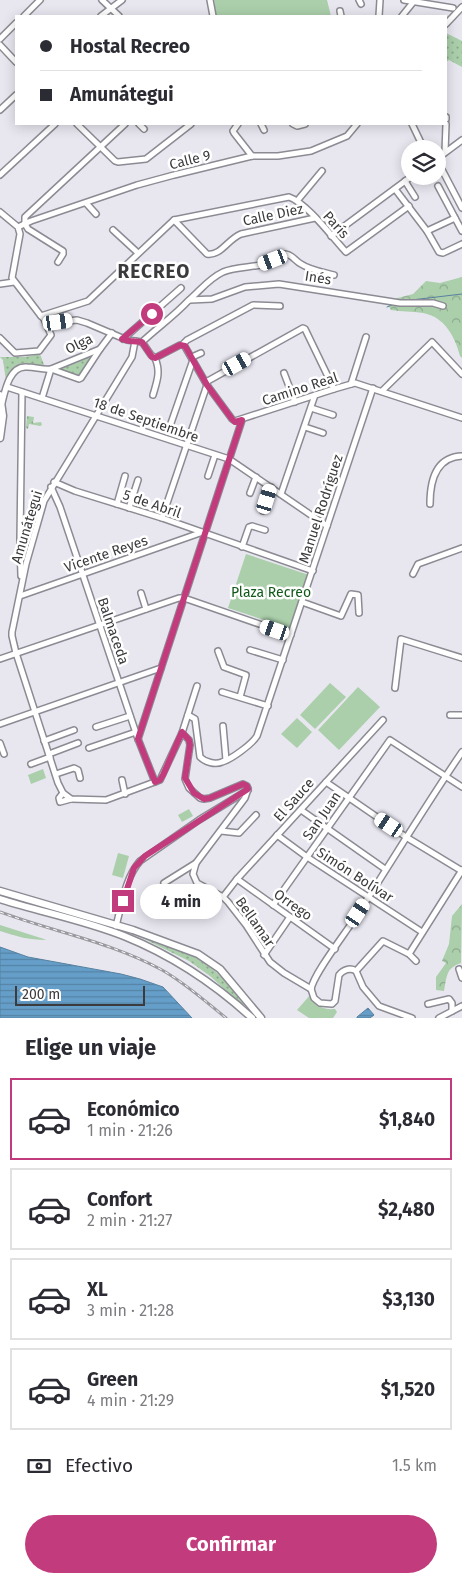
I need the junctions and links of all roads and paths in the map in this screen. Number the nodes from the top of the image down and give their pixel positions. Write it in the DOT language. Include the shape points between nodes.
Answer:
graph roads {
  1 [pos="40,0"];
  2 [pos="102,0"];
  3 [pos="122,0"];
  4 [pos="210,0"];
  5 [pos="380,0"];
  6 [pos="404,0"];
  7 [pos="414,1"];
  8 [pos="462,7"];
  9 [pos="110,8"];
  10 [pos="453,8"];
  11 [pos="25,15"];
  12 [pos="102,15"];
  13 [pos="117,15"];
  14 [pos="213,15"];
  15 [pos="379,15"];
  16 [pos="405,15"];
  17 [pos="447,23"];
  18 [pos="15,25"];
  19 [pos="0,39"];
  20 [pos="0,45"];
  21 [pos="15,61"];
  22 [pos="15,96"];
  23 [pos="0,110"];
  24 [pos="54,125"];
  25 [pos="78,125"];
  26 [pos="124,125"];
  27 [pos="140,125"];
  28 [pos="190,125"];
  29 [pos="237,125"];
  30 [pos="262,125"];
  31 [pos="356,125"];
  32 [pos="412,125"];
  33 [pos="446,125"];
  34 [pos="144,130"];
  35 [pos="264,130"];
  36 [pos="420,140"];
  37 [pos="445,140"];
  38 [pos="462,141"];
  39 [pos="100,147"];
  40 [pos="446,151"];
  41 [pos="252,156"];
  42 [pos="322,170"];
  43 [pos="0,175"];
  44 [pos="446,175"];
  45 [pos="401,184"];
  46 [pos="408,185"];
  47 [pos="438,186"];
  48 [pos="395,188"];
  49 [pos="459,196"];
  50 [pos="415,197"];
  51 [pos="297,201"];
  52 [pos="86,203"];
  53 [pos="409,206"];
  54 [pos="462,208"];
  55 [pos="0,212"];
  56 [pos="96,214"];
  57 [pos="315,218"];
  58 [pos="455,218"];
  59 [pos="174,220"];
  60 [pos="25,224"];
  61 [pos="18,227"];
  62 [pos="113,230"];
  63 [pos="427,231"];
  64 [pos="462,231"];
  65 [pos="331,236"];
  66 [pos="462,244"];
  67 [pos="138,253"];
  68 [pos="58,262"];
  69 [pos="334,275"];
  70 [pos="14,282"];
  71 [pos="0,284"];
  72 [pos="181,288"];
  73 [pos="190,300"];
  74 [pos="280,306"];
  75 [pos="443,306"];
  76 [pos="42,318"];
  77 [pos="58,322"];
  78 [pos="112,333"];
  79 [pos="51,335"];
  80 [pos="366,337"];
  81 [pos="0,338"];
  82 [pos="122,339"];
  83 [pos="135,341"];
  84 [pos="142,342"];
  85 [pos="183,344"];
  86 [pos="100,349"];
  87 [pos="201,353"];
  88 [pos="155,358"];
  89 [pos="192,358"];
  90 [pos="51,369"];
  91 [pos="284,374"];
  92 [pos="462,374"];
  93 [pos="206,383"];
  94 [pos="352,384"];
  95 [pos="7,387"];
  96 [pos="373,388"];
  97 [pos="334,389"];
  98 [pos="382,391"];
  99 [pos="22,392"];
  100 [pos="0,395"];
  101 [pos="153,395"];
  102 [pos="315,395"];
  103 [pos="42,398"];
  104 [pos="295,402"];
  105 [pos="2,403"];
  106 [pos="311,408"];
  107 [pos="96,415"];
  108 [pos="333,416"];
  109 [pos="462,418"];
  110 [pos="242,420"];
  111 [pos="170,426"];
  112 [pos="305,426"];
  113 [pos="323,433"];
  114 [pos="0,438"];
  115 [pos="186,446"];
  116 [pos="215,455"];
  117 [pos="462,456"];
  118 [pos="229,459"];
  119 [pos="125,476"];
  120 [pos="208,476"];
  121 [pos="256,477"];
  122 [pos="138,480"];
  123 [pos="53,484"];
  124 [pos="271,487"];
  125 [pos="250,493"];
  126 [pos="281,494"];
  127 [pos="117,504"];
  128 [pos="430,504"];
  129 [pos="129,508"];
  130 [pos="264,511"];
  131 [pos="162,518"];
  132 [pos="327,526"];
  133 [pos="265,530"];
  134 [pos="203,533"];
  135 [pos="242,547"];
  136 [pos="462,548"];
  137 [pos="313,571"];
  138 [pos="82,574"];
  139 [pos="414,574"];
  140 [pos="22,587"];
  141 [pos="141,593"];
  142 [pos="20,596"];
  143 [pos="184,598"];
  144 [pos="302,602"];
  145 [pos="146,609"];
  146 [pos="359,613"];
  147 [pos="99,624"];
  148 [pos="291,635"];
  149 [pos="250,650"];
  150 [pos="218,651"];
  151 [pos="16,653"];
  152 [pos="462,658"];
  153 [pos="0,659"];
  154 [pos="283,660"];
  155 [pos="161,668"];
  156 [pos="119,683"];
  157 [pos="197,686"];
  158 [pos="395,688"];
  159 [pos="222,692"];
  160 [pos="240,697"];
  161 [pos="268,706"];
  162 [pos="34,712"];
  163 [pos="188,715"];
  164 [pos="450,715"];
  165 [pos="462,715"];
  166 [pos="130,716"];
  167 [pos="383,720"];
  168 [pos="0,724"];
  169 [pos="223,726"];
  170 [pos="96,728"];
  171 [pos="74,730"];
  172 [pos="136,732"];
  173 [pos="182,732"];
  174 [pos="138,739"];
  175 [pos="44,741"];
  176 [pos="0,743"];
  177 [pos="78,743"];
  178 [pos="89,748"];
  179 [pos="462,752"];
  180 [pos="4,754"];
  181 [pos="49,756"];
  182 [pos="226,760"];
  183 [pos="31,764"];
  184 [pos="56,774"];
  185 [pos="445,776"];
  186 [pos="80,778"];
  187 [pos="122,780"];
  188 [pos="155,782"];
  189 [pos="326,782"];
  190 [pos="462,787"];
  191 [pos="248,789"];
  192 [pos="63,793"];
  193 [pos="125,794"];
  194 [pos="349,797"];
  195 [pos="71,799"];
  196 [pos="301,810"];
  197 [pos="256,815"];
  198 [pos="328,828"];
  199 [pos="221,831"];
  200 [pos="278,835"];
  201 [pos="406,837"];
  202 [pos="307,856"];
  203 [pos="196,863"];
  204 [pos="385,869"];
  205 [pos="462,870"];
  206 [pos="237,879"];
  207 [pos="164,883"];
  208 [pos="0,892"];
  209 [pos="223,897"];
  210 [pos="368,898"];
  211 [pos="0,899"];
  212 [pos="273,905"];
  213 [pos="290,917"];
  214 [pos="116,926"];
  215 [pos="422,932"];
  216 [pos="335,949"];
  217 [pos="409,954"];
  218 [pos="264,955"];
  219 [pos="416,962"];
  220 [pos="459,969"];
  221 [pos="356,971"];
  222 [pos="462,978"];
  223 [pos="311,989"];
  224 [pos="428,1004"];
  225 [pos="462,1006"];
  226 [pos="452,1011"];
  227 [pos="398,1016"];
  228 [pos="252,1018"];
  229 [pos="261,1018"];
  230 [pos="412,1018"];
  231 [pos="440,1018"];
  1 -- 11 [label="street"];
  2 -- 9 [label="street"];
  3 -- 9 [label="street"];
  4 -- 14 [label="street"];
  5 -- 15 [label="street"];
  6 -- 7 [label="street"];
  7 -- 10 [label="street"];
  7 -- 16 [label="street"];
  8 -- 17 [label="street"];
  9 -- 12 [label="street"];
  9 -- 13 [label="street"];
  18 -- 19 [label="street"];
  20 -- 21 [label="street"];
  22 -- 23 [label="street"];
  24 -- 43 [label="street"];
  25 -- 39 [label="street"];
  26 -- 39 [label="street"];
  27 -- 34 [label="street"];
  28 -- 39 [label="street" via="146,159 115,161"];
  29 -- 41 [label="street" via="234,133"];
  30 -- 35 [label="street"];
  31 -- 41 [label="street, Calle 9" via="347,136 311,150 278,156"];
  32 -- 36 [label="street"];
  33 -- 37 [label="street"];
  38 -- 40 [label="street"];
  39 -- 60 [label="street" via="25,217"];
  41 -- 52 [label="street, Calle 9" via="137,185"];
  42 -- 51 [label="street"];
  44 -- 49 [label="street"];
  45 -- 48 [label="street"];
  46 -- 50 [label="street"];
  47 -- 58 [label="street"];
  48 -- 53 [label="street"];
  48 -- 65 [label="street"];
  49 -- 54 [label="street"];
  51 -- 57 [label="street, París"];
  51 -- 59 [label="street, París" via="286,197"];
  52 -- 56 [label="street"];
  52 -- 60 [label="street, Calle 9"];
  53 -- 63 [label="street"];
  53 -- 65 [label="street, París" via="346,252"];
  55 -- 61 [label="street"];
  57 -- 59 [label="street, Calle Diez" via="241,234 213,254 207,254"];
  57 -- 65 [label="street, París"];
  58 -- 63 [label="street"];
  58 -- 64 [label="street"];
  59 -- 67 [label="street"];
  60 -- 61 [label="street, Calle 9"];
  60 -- 68 [label="street" via="63,251"];
  61 -- 70 [label="street" via="20,234 12,275"];
  62 -- 67 [label="street"];
  63 -- 66 [label="street" via="442,254"];
  67 -- 76 [label="street" via="88,301"];
  69 -- 73 [label="street" via="300,264 290,255 281,255 264,264 224,271 207,282"];
  70 -- 71 [label="street"];
  70 -- 76 [label="street"];
  72 -- 82 [label="street"];
  73 -- 75 [label="street, Inés" via="212,299 245,287 279,284 400,303"];
  73 -- 84 [label="street"];
  74 -- 85 [label="street" via="253,305"];
  76 -- 77 [label="street"];
  76 -- 79 [label="street"];
  77 -- 78 [label="street" via="77,320"];
  77 -- 79 [label="street"];
  78 -- 82 [label="street"];
  78 -- 86 [label="street, Olga"];
  79 -- 81 [label="street" via="42,349 35,352 15,352"];
  80 -- 94 [label="street"];
  82 -- 83 [label="street"];
  83 -- 84 [label="street"];
  83 -- 107 [label="street, Amunátegui" via="132,357"];
  84 -- 88 [label="street"];
  85 -- 88 [label="street"];
  85 -- 89 [label="street"];
  86 -- 90 [label="street, Olga"];
  86 -- 90 [label="street" via="79,379"];
  87 -- 89 [label="street"];
  88 -- 101 [label="street" via="159,374"];
  89 -- 93 [label="street"];
  89 -- 111 [label="street"];
  90 -- 95 [label="street, Olga" via="20,368 13,373"];
  90 -- 103 [label="street"];
  91 -- 104 [label="street"];
  92 -- 98 [label="street" via="432,342"];
  93 -- 97 [label="street" via="302,328"];
  93 -- 110 [label="street" via="232,419 235,422"];
  93 -- 115 [label="street"];
  94 -- 96 [label="street, Camino Real"];
  94 -- 97 [label="street, Camino Real"];
  95 -- 99 [label="street, 18 de Septiembre"];
  95 -- 105 [label="street, Olga"];
  96 -- 98 [label="street, Camino Real"];
  96 -- 132 [label="street, Manuel Rodríguez"];
  97 -- 102 [label="street, Camino Real"];
  98 -- 109 [label="street, Camino Real"];
  99 -- 103 [label="street, 18 de Septiembre"];
  99 -- 140 [label="street"];
  100 -- 105 [label="main road"];
  102 -- 104 [label="street, Camino Real"];
  102 -- 106 [label="street"];
  103 -- 107 [label="street, 18 de Septiembre"];
  104 -- 110 [label="street, Camino Real"];
  105 -- 114 [label="main road"];
  106 -- 108 [label="street"];
  106 -- 112 [label="street"];
  107 -- 115 [label="street, 18 de Septiembre"];
  107 -- 123 [label="street, Amunátegui"];
  110 -- 118 [label="street"];
  112 -- 113 [label="street"];
  112 -- 126 [label="street"];
  115 -- 116 [label="street, 18 de Septiembre"];
  115 -- 131 [label="street"];
  116 -- 118 [label="street, 18 de Septiembre"];
  116 -- 120 [label="street"];
  117 -- 128 [label="street" via="450,458 439,466 432,480"];
  118 -- 121 [label="street, 18 de Septiembre"];
  118 -- 134 [label="street"];
  119 -- 127 [label="street"];
  121 -- 124 [label="street, 18 de Septiembre"];
  121 -- 125 [label="street"];
  122 -- 129 [label="street"];
  123 -- 127 [label="street, 5 de Abril"];
  123 -- 138 [label="street, Balmaceda"];
  123 -- 140 [label="street, Amunátegui" via="44,501"];
  124 -- 126 [label="street, 18 de Septiembre"];
  124 -- 130 [label="street"];
  126 -- 132 [label="street, 18 de Septiembre"];
  127 -- 129 [label="street, 5 de Abril"];
  129 -- 131 [label="street, 5 de Abril"];
  131 -- 134 [label="street, 5 de Abril"];
  132 -- 137 [label="street, Manuel Rodríguez"];
  133 -- 135 [label="street" via="249,526"];
  134 -- 135 [label="street, 5 de Abril"];
  134 -- 138 [label="street, Vicente Reyes"];
  134 -- 143 [label="street"];
  135 -- 137 [label="street, 5 de Abril"];
  136 -- 139 [label="street" via="418,564"];
  137 -- 144 [label="street, Manuel Rodríguez"];
  138 -- 142 [label="street, Vicente Reyes"];
  138 -- 147 [label="street, Balmaceda"];
  140 -- 142 [label="street, Amunátegui"];
  141 -- 145 [label="street"];
  142 -- 151 [label="street, Amunátegui" via="12,636"];
  143 -- 145 [label="street"];
  143 -- 148 [label="street"];
  143 -- 155 [label="street"];
  144 -- 146 [label="street" via="341,616 351,594 354,594 358,595"];
  144 -- 148 [label="street, Manuel Rodríguez"];
  145 -- 147 [label="street"];
  147 -- 151 [label="street"];
  147 -- 156 [label="street, Balmaceda"];
  148 -- 154 [label="street, Manuel Rodríguez"];
  149 -- 154 [label="street"];
  150 -- 160 [label="street" via="224,667 246,676"];
  151 -- 153 [label="street"];
  151 -- 162 [label="street, Amunátegui"];
  152 -- 158 [label="street" via="400,639"];
  154 -- 161 [label="street, Manuel Rodríguez"];
  155 -- 156 [label="street"];
  155 -- 174 [label="street"];
  156 -- 162 [label="street"];
  156 -- 166 [label="street, Balmaceda"];
  157 -- 163 [label="street"];
  159 -- 160 [label="street"];
  160 -- 161 [label="street"];
  161 -- 182 [label="street, Manuel Rodríguez" via="254,741"];
  162 -- 168 [label="street"];
  162 -- 175 [label="street, Amunátegui"];
  163 -- 173 [label="street"];
  163 -- 182 [label="street" via="195,719 197,725 201,759 220,763"];
  164 -- 165 [label="street"];
  166 -- 170 [label="street"];
  166 -- 172 [label="street, Balmaceda"];
  167 -- 189 [label="street, El Sauce"];
  169 -- 182 [label="street"];
  171 -- 175 [label="street"];
  172 -- 174 [label="street, Balmaceda"];
  172 -- 178 [label="street"];
  173 -- 188 [label="street" via="163,775"];
  173 -- 191 [label="street" via="190,745 185,778 194,793 204,799 243,784"];
  174 -- 188 [label="street, Balmaceda"];
  175 -- 181 [label="street, Amunátegui"];
  176 -- 180 [label="street"];
  177 -- 181 [label="street"];
  179 -- 185 [label="street"];
  181 -- 183 [label="street"];
  181 -- 184 [label="street, Amunátegui"];
  184 -- 186 [label="street" via="74,768"];
  184 -- 192 [label="street, Amunátegui"];
  185 -- 190 [label="street"];
  185 -- 194 [label="street, San Juan" via="390,740"];
  185 -- 201 [label="street"];
  187 -- 193 [label="street"];
  188 -- 193 [label="street"];
  189 -- 194 [label="street"];
  189 -- 196 [label="street, El Sauce"];
  191 -- 199 [label="street"];
  191 -- 214 [label="street" via="140,861 130,877"];
  192 -- 195 [label="street"];
  192 -- 195 [label="street" via="58,798 60,802"];
  193 -- 195 [label="street" via="106,800"];
  194 -- 198 [label="street, San Juan"];
  194 -- 201 [label="street"];
  196 -- 198 [label="street"];
  196 -- 200 [label="street, El Sauce"];
  197 -- 199 [label="street" via="239,833"];
  198 -- 202 [label="street, San Juan"];
  198 -- 204 [label="street"];
  199 -- 203 [label="street"];
  200 -- 202 [label="street, Simón Bolívar"];
  200 -- 206 [label="street, El Sauce"];
  201 -- 204 [label="street"];
  201 -- 205 [label="street"];
  202 -- 210 [label="street, Simón Bolívar"];
  202 -- 212 [label="street, San Juan"];
  203 -- 207 [label="street"];
  203 -- 209 [label="street, Bellamar" via="194,874 197,883"];
  204 -- 210 [label="street"];
  205 -- 215 [label="street"];
  206 -- 209 [label="street, El Sauce"];
  206 -- 212 [label="street, Orrego"];
  208 -- 214 [label="main road"];
  209 -- 218 [label="street, Bellamar" via="246,925"];
  210 -- 215 [label="street, Simón Bolívar"];
  210 -- 216 [label="street"];
  211 -- 228 [label="main road" via="123,936 158,951 205,980"];
  212 -- 213 [label="street, Orrego"];
  213 -- 216 [label="street, Orrego"];
  213 -- 218 [label="street"];
  214 -- 229 [label="main road" via="204,957 220,969"];
  215 -- 217 [label="street"];
  216 -- 223 [label="street"];
  217 -- 219 [label="street"];
  217 -- 221 [label="street" via="383,941"];
  218 -- 223 [label="street, Bellamar" via="279,969"];
  220 -- 222 [label="street"];
  221 -- 223 [label="street, Bellamar" via="348,969 339,975 332,1004 320,1004"];
  221 -- 227 [label="street" via="363,987 379,1006"];
  224 -- 226 [label="street" via="449,999"];
  225 -- 226 [label="street"];
  226 -- 231 [label="street"];
  227 -- 230 [label="street"];
}
